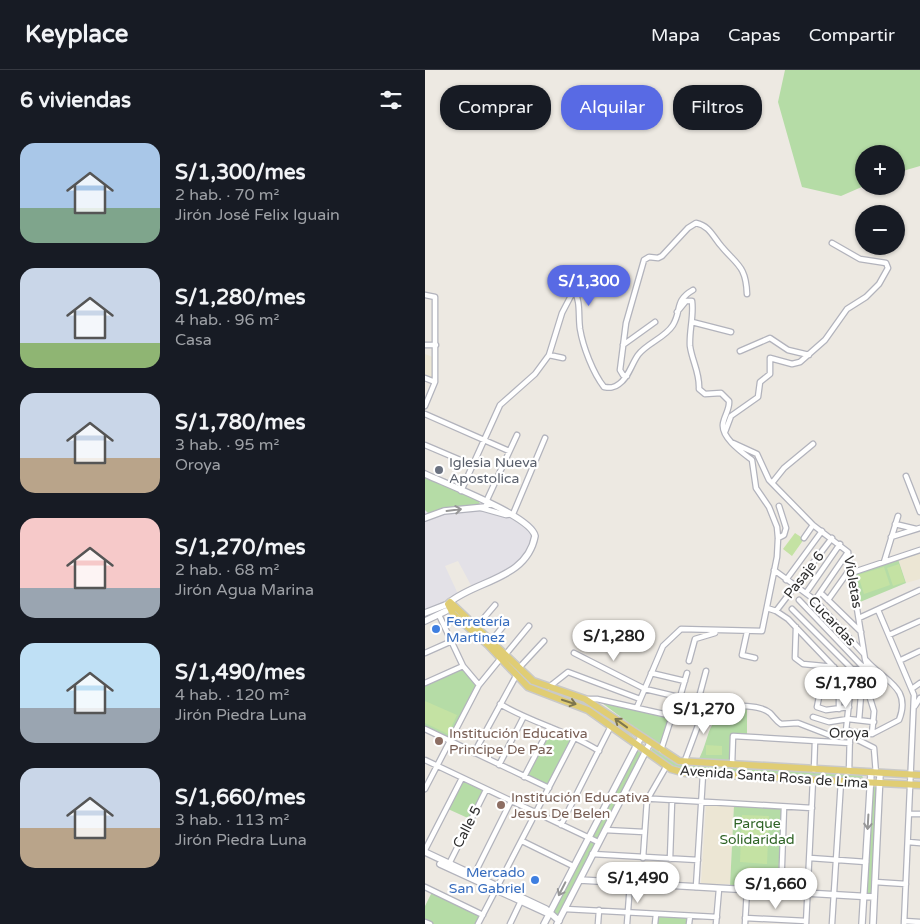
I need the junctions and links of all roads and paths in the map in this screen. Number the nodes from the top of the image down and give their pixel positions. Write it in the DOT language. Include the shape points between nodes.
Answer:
graph roads {
  1 [pos="832,243"];
  2 [pos="693,290"];
  3 [pos="747,294"];
  4 [pos="425,295"];
  5 [pos="677,312"];
  6 [pos="655,322"];
  7 [pos="693,322"];
  8 [pos="731,332"];
  9 [pos="425,345"];
  10 [pos="436,345"];
  11 [pos="623,345"];
  12 [pos="740,351"];
  13 [pos="549,354"];
  14 [pos="809,355"];
  15 [pos="563,358"];
  16 [pos="627,376"];
  17 [pos="425,378"];
  18 [pos="435,382"];
  19 [pos="425,406"];
  20 [pos="425,414"];
  21 [pos="725,433"];
  22 [pos="517,435"];
  23 [pos="545,438"];
  24 [pos="483,440"];
  25 [pos="733,443"];
  26 [pos="813,444"];
  27 [pos="425,445"];
  28 [pos="509,451"];
  29 [pos="472,465"];
  30 [pos="425,474"];
  31 [pos="906,476"];
  32 [pos="772,483"];
  33 [pos="461,491"];
  34 [pos="487,503"];
  35 [pos="779,506"];
  36 [pos="480,508"];
  37 [pos="920,512"];
  38 [pos="513,514"];
  39 [pos="426,516"];
  40 [pos="898,516"];
  41 [pos="895,524"];
  42 [pos="813,525"];
  43 [pos="919,528"];
  44 [pos="822,531"];
  45 [pos="891,537"];
  46 [pos="779,538"];
  47 [pos="804,538"];
  48 [pos="831,538"];
  49 [pos="840,544"];
  50 [pos="920,550"];
  51 [pos="848,552"];
  52 [pos="884,562"];
  53 [pos="774,570"];
  54 [pos="851,571"];
  55 [pos="787,580"];
  56 [pos="796,586"];
  57 [pos="920,590"];
  58 [pos="806,592"];
  59 [pos="833,593"];
  60 [pos="823,594"];
  61 [pos="799,600"];
  62 [pos="815,600"];
  63 [pos="828,600"];
  64 [pos="495,605"];
  65 [pos="450,607"];
  66 [pos="767,608"];
  67 [pos="792,609"];
  68 [pos="836,609"];
  69 [pos="878,610"];
  70 [pos="776,611"];
  71 [pos="425,613"];
  72 [pos="439,615"];
  73 [pos="859,618"];
  74 [pos="425,621"];
  75 [pos="920,621"];
  76 [pos="505,624"];
  77 [pos="477,626"];
  78 [pos="529,626"];
  79 [pos="796,627"];
  80 [pos="716,630"];
  81 [pos="747,632"];
  82 [pos="861,632"];
  83 [pos="889,635"];
  84 [pos="492,640"];
  85 [pos="544,640"];
  86 [pos="452,641"];
  87 [pos="920,651"];
  88 [pos="425,653"];
  89 [pos="574,653"];
  90 [pos="503,656"];
  91 [pos="865,657"];
  92 [pos="755,658"];
  93 [pos="901,660"];
  94 [pos="689,662"];
  95 [pos="463,666"];
  96 [pos="825,667"];
  97 [pos="834,667"];
  98 [pos="519,668"];
  99 [pos="868,670"];
  100 [pos="706,671"];
  101 [pos="651,673"];
  102 [pos="687,673"];
  103 [pos="516,676"];
  104 [pos="834,680"];
  105 [pos="685,681"];
  106 [pos="425,683"];
  107 [pos="849,683"];
  108 [pos="920,683"];
  109 [pos="479,685"];
  110 [pos="549,687"];
  111 [pos="913,688"];
  112 [pos="645,689"];
  113 [pos="850,693"];
  114 [pos="872,694"];
  115 [pos="861,695"];
  116 [pos="548,696"];
  117 [pos="680,697"];
  118 [pos="920,698"];
  119 [pos="585,699"];
  120 [pos="641,699"];
  121 [pos="698,701"];
  122 [pos="500,704"];
  123 [pos="637,707"];
  124 [pos="849,707"];
  125 [pos="915,708"];
  126 [pos="839,709"];
  127 [pos="672,716"];
  128 [pos="813,717"];
  129 [pos="523,718"];
  130 [pos="848,719"];
  131 [pos="859,720"];
  132 [pos="699,721"];
  133 [pos="874,722"];
  134 [pos="611,726"];
  135 [pos="550,727"];
  136 [pos="425,729"];
  137 [pos="850,731"];
  138 [pos="872,734"];
  139 [pos="575,737"];
  140 [pos="641,737"];
  141 [pos="450,741"];
  142 [pos="815,741"];
  143 [pos="650,743"];
  144 [pos="850,743"];
  145 [pos="636,744"];
  146 [pos="912,744"];
  147 [pos="920,744"];
  148 [pos="661,750"];
  149 [pos="599,751"];
  150 [pos="645,751"];
  151 [pos="475,753"];
  152 [pos="425,760"];
  153 [pos="684,762"];
  154 [pos="499,764"];
  155 [pos="732,765"];
  156 [pos="437,766"];
  157 [pos="666,767"];
  158 [pos="814,770"];
  159 [pos="849,772"];
  160 [pos="703,774"];
  161 [pos="876,774"];
  162 [pos="911,775"];
  163 [pos="920,775"];
  164 [pos="524,777"];
  165 [pos="462,778"];
  166 [pos="813,780"];
  167 [pos="841,781"];
  168 [pos="870,783"];
  169 [pos="880,783"];
  170 [pos="910,784"];
  171 [pos="920,785"];
  172 [pos="549,788"];
  173 [pos="425,789"];
  174 [pos="486,790"];
  175 [pos="621,798"];
  176 [pos="647,800"];
  177 [pos="511,801"];
  178 [pos="672,801"];
  179 [pos="702,802"];
  180 [pos="784,807"];
  181 [pos="812,808"];
  182 [pos="536,814"];
  183 [pos="909,814"];
  184 [pos="920,814"];
  185 [pos="561,825"];
  186 [pos="605,830"];
  187 [pos="644,832"];
  188 [pos="587,837"];
  189 [pos="522,842"];
  190 [pos="598,842"];
  191 [pos="908,842"];
  192 [pos="920,842"];
  193 [pos="425,851"];
  194 [pos="592,854"];
  195 [pos="425,856"];
  196 [pos="643,858"];
  197 [pos="810,858"];
  198 [pos="670,859"];
  199 [pos="837,859"];
  200 [pos="698,860"];
  201 [pos="865,862"];
  202 [pos="449,864"];
  203 [pos="573,866"];
  204 [pos="473,875"];
  205 [pos="580,880"];
  206 [pos="875,882"];
  207 [pos="630,884"];
  208 [pos="906,884"];
  209 [pos="425,887"];
  210 [pos="696,887"];
  211 [pos="497,889"];
  212 [pos="719,889"];
  213 [pos="747,890"];
  214 [pos="781,892"];
  215 [pos="809,894"];
  216 [pos="833,895"];
  217 [pos="863,897"];
  218 [pos="874,898"];
  219 [pos="521,903"];
  220 [pos="565,909"];
  221 [pos="599,910"];
  222 [pos="628,912"];
  223 [pos="549,914"];
  224 [pos="656,914"];
  225 [pos="483,915"];
  226 [pos="690,916"];
  227 [pos="717,917"];
  228 [pos="745,921"];
  229 [pos="425,922"];
  230 [pos="920,922"];
  231 [pos="560,923"];
  232 [pos="806,923"];
  233 [pos="904,923"];
  234 [pos="429,924"];
  235 [pos="478,924"];
  236 [pos="510,924"];
  237 [pos="544,924"];
  238 [pos="598,924"];
  239 [pos="627,924"];
  240 [pos="655,924"];
  241 [pos="689,924"];
  242 [pos="716,924"];
  243 [pos="832,924"];
  244 [pos="862,924"];
  245 [pos="873,924"];
  1 -- 14 [label="street" via="855,257 885,263 888,268 879,284 847,309 825,340"];
  2 -- 5 [label="street" via="685,295"];
  3 -- 11 [label="street" via="743,272 736,260 708,228 696,223 662,256 644,260"];
  4 -- 10 [label="street" via="435,297"];
  5 -- 7 [label="street" via="691,300"];
  5 -- 16 [label="street" via="674,324 638,355"];
  6 -- 11 [label="street"];
  7 -- 8 [label="street"];
  7 -- 21 [label="street" via="691,348 699,390 705,394 721,393 729,401 723,424"];
  9 -- 10 [label="street"];
  10 -- 18 [label="street"];
  11 -- 16 [label="street" via="620,370"];
  12 -- 14 [label="street" via="770,338 789,350"];
  13 -- 15 [label="street"];
  13 -- 16 [label="street" via="562,313 574,290 581,331 598,380 604,387 611,388"];
  13 -- 24 [label="street" via="531,379 500,405"];
  14 -- 21 [label="street" via="794,364 770,358 770,374 759,382 758,397 731,416"];
  17 -- 18 [label="street"];
  18 -- 19 [label="street"];
  20 -- 24 [label="street"];
  21 -- 25 [label="street"];
  22 -- 28 [label="street"];
  23 -- 38 [label="street"];
  24 -- 28 [label="street"];
  24 -- 29 [label="street"];
  25 -- 32 [label="street, Violetas" via="757,454"];
  25 -- 46 [label="street" via="753,460 756,488 769,507"];
  26 -- 32 [label="street" via="784,468"];
  27 -- 29 [label="street"];
  28 -- 34 [label="street"];
  29 -- 33 [label="street"];
  30 -- 33 [label="main road"];
  31 -- 37 [label="street"];
  32 -- 42 [label="street, Violetas"];
  33 -- 34 [label="main road"];
  34 -- 36 [label="main road"];
  34 -- 38 [label="main road"];
  35 -- 46 [label="street" via="786,530"];
  36 -- 38 [label="street"];
  39 -- 36 [label="main road, one-way"];
  38 -- 65 [label="main road" via="534,530 531,548 513,568"];
  40 -- 41 [label="street"];
  41 -- 43 [label="street"];
  41 -- 45 [label="street"];
  42 -- 44 [label="street, Violetas"];
  42 -- 47 [label="street"];
  43 -- 45 [label="street"];
  44 -- 48 [label="street, Violetas"];
  44 -- 55 [label="street"];
  45 -- 52 [label="street"];
  46 -- 53 [label="street"];
  48 -- 49 [label="street, Violetas"];
  48 -- 56 [label="street, Pasaje 6"];
  49 -- 51 [label="street, Violetas"];
  49 -- 58 [label="street"];
  50 -- 52 [label="street"];
  51 -- 54 [label="street, Violetas"];
  51 -- 62 [label="street"];
  52 -- 54 [label="street"];
  53 -- 55 [label="street, Cucardas"];
  53 -- 66 [label="street"];
  54 -- 59 [label="street"];
  54 -- 73 [label="street, Violetas"];
  55 -- 56 [label="street, Cucardas"];
  56 -- 58 [label="street, Cucardas"];
  56 -- 70 [label="street, Pasaje 6"];
  57 -- 69 [label="street"];
  58 -- 62 [label="street, Cucardas"];
  59 -- 63 [label="street"];
  59 -- 68 [label="street"];
  60 -- 63 [label="street"];
  61 -- 99 [label="street"];
  62 -- 91 [label="street, Cucardas"];
  63 -- 68 [label="street"];
  64 -- 77 [label="street"];
  65 -- 71 [label="main road"];
  65 -- 72 [label="main road"];
  65 -- 77 [label="main road, Avenida Santa Rosa de Lima"];
  65 -- 90 [label="main road, Avenida Santa Rosa de Lima"];
  66 -- 70 [label="street"];
  66 -- 81 [label="street" via="762,632"];
  67 -- 99 [label="street" via="852,669"];
  68 -- 82 [label="street"];
  69 -- 73 [label="street"];
  69 -- 83 [label="street"];
  70 -- 79 [label="street"];
  72 -- 74 [label="main road"];
  72 -- 86 [label="street"];
  73 -- 82 [label="street, Violetas"];
  75 -- 83 [label="street"];
  76 -- 84 [label="street"];
  77 -- 84 [label="main road, Avenida Santa Rosa de Lima"];
  78 -- 90 [label="street"];
  79 -- 96 [label="street" via="795,658 803,664"];
  79 -- 97 [label="street"];
  80 -- 81 [label="street"];
  80 -- 94 [label="street" via="695,639"];
  80 -- 101 [label="street" via="680,630 663,645"];
  81 -- 92 [label="street" via="742,655"];
  82 -- 91 [label="street, Violetas"];
  83 -- 93 [label="street"];
  84 -- 90 [label="main road, Avenida Santa Rosa de Lima"];
  85 -- 98 [label="street"];
  86 -- 88 [label="street"];
  86 -- 95 [label="street"];
  87 -- 93 [label="street"];
  89 -- 112 [label="street"];
  90 -- 98 [label="main road, Avenida Santa Rosa de Lima"];
  90 -- 103 [label="main road, Avenida Santa Rosa de Lima"];
  90 -- 109 [label="street"];
  91 -- 99 [label="street, Violetas"];
  91 -- 138 [label="street, Oroya" via="898,687 902,698 899,720"];
  93 -- 111 [label="street"];
  95 -- 106 [label="street"];
  95 -- 109 [label="street"];
  96 -- 97 [label="street"];
  96 -- 126 [label="street" via="817,707"];
  97 -- 107 [label="street"];
  98 -- 110 [label="main road, Avenida Santa Rosa de Lima" via="533,681"];
  99 -- 114 [label="street, Violetas"];
  100 -- 121 [label="street"];
  101 -- 105 [label="street"];
  101 -- 112 [label="street"];
  102 -- 105 [label="street"];
  103 -- 116 [label="main road, Avenida Santa Rosa de Lima" via="528,687"];
  103 -- 122 [label="street"];
  104 -- 107 [label="street"];
  105 -- 117 [label="street"];
  107 -- 114 [label="street"];
  108 -- 111 [label="street"];
  109 -- 141 [label="street"];
  110 -- 116 [label="main road"];
  110 -- 119 [label="main road, Avenida Santa Rosa de Lima"];
  110 -- 120 [label="street" via="568,672"];
  111 -- 125 [label="street"];
  112 -- 117 [label="street"];
  112 -- 120 [label="street"];
  113 -- 115 [label="street"];
  113 -- 124 [label="street"];
  113 -- 126 [label="street" via="839,694"];
  114 -- 115 [label="street"];
  114 -- 133 [label="street, Violetas"];
  115 -- 131 [label="street"];
  116 -- 134 [label="main road, Avenida Santa Rosa de Lima, one-way" via="588,710"];
  117 -- 121 [label="street"];
  118 -- 125 [label="street"];
  119 -- 123 [label="street"];
  140 -- 119 [label="main road, Avenida Santa Rosa de Lima, one-way"];
  120 -- 123 [label="street"];
  121 -- 132 [label="street" via="704,703"];
  122 -- 129 [label="street"];
  122 -- 151 [label="street"];
  123 -- 127 [label="street"];
  124 -- 126 [label="street"];
  124 -- 130 [label="street"];
  125 -- 146 [label="street"];
  127 -- 132 [label="street"];
  127 -- 148 [label="street"];
  128 -- 130 [label="street" via="829,722"];
  129 -- 135 [label="street"];
  129 -- 154 [label="street"];
  130 -- 131 [label="street"];
  130 -- 137 [label="street"];
  131 -- 133 [label="street"];
  132 -- 137 [label="street, Oroya" via="714,719 725,709 737,706 762,710 781,724 798,723 824,734"];
  132 -- 153 [label="street"];
  133 -- 138 [label="street, Violetas"];
  134 -- 145 [label="main road, Avenida Santa Rosa de Lima"];
  134 -- 149 [label="street"];
  135 -- 139 [label="street"];
  135 -- 164 [label="street"];
  136 -- 141 [label="street"];
  137 -- 138 [label="street, Oroya"];
  137 -- 144 [label="street"];
  137 -- 161 [label="street" via="858,740 874,748"];
  139 -- 149 [label="street"];
  139 -- 172 [label="street"];
  140 -- 143 [label="main road, Avenida Santa Rosa de Lima"];
  140 -- 145 [label="main road"];
  141 -- 151 [label="street"];
  141 -- 156 [label="street"];
  142 -- 144 [label="street"];
  142 -- 155 [label="street" via="733,736"];
  142 -- 158 [label="street"];
  143 -- 148 [label="main road, Avenida Santa Rosa de Lima"];
  143 -- 150 [label="main road"];
  144 -- 159 [label="street"];
  145 -- 150 [label="main road, Avenida Santa Rosa de Lima"];
  145 -- 188 [label="main road"];
  146 -- 147 [label="street"];
  146 -- 162 [label="street"];
  148 -- 153 [label="main road, Avenida Santa Rosa de Lima"];
  149 -- 185 [label="street"];
  150 -- 157 [label="main road, Avenida Santa Rosa de Lima"];
  150 -- 175 [label="main road"];
  151 -- 154 [label="street"];
  152 -- 156 [label="street"];
  153 -- 155 [label="main road, Avenida Santa Rosa de Lima"];
  154 -- 164 [label="street"];
  155 -- 158 [label="main road, Avenida Santa Rosa de Lima"];
  156 -- 165 [label="street"];
  156 -- 173 [label="street"];
  157 -- 160 [label="main road, Avenida Santa Rosa de Lima"];
  157 -- 176 [label="street"];
  158 -- 159 [label="main road, Avenida Santa Rosa de Lima"];
  159 -- 161 [label="main road, Avenida Santa Rosa de Lima"];
  160 -- 166 [label="main road, Avenida Santa Rosa de Lima"];
  160 -- 179 [label="street"];
  161 -- 162 [label="main road, Avenida Santa Rosa de Lima"];
  161 -- 168 [label="main road"];
  161 -- 169 [label="main road"];
  162 -- 163 [label="main road, Avenida Santa Rosa de Lima"];
  162 -- 170 [label="street"];
  164 -- 172 [label="street"];
  165 -- 174 [label="street"];
  165 -- 193 [label="street"];
  166 -- 167 [label="main road, Avenida Santa Rosa de Lima"];
  166 -- 181 [label="street"];
  167 -- 168 [label="main road, Avenida Santa Rosa de Lima"];
  167 -- 199 [label="street"];
  168 -- 169 [label="main road, Avenida Santa Rosa de Lima"];
  168 -- 201 [label="main road, one-way"];
  169 -- 170 [label="main road, Avenida Santa Rosa de Lima"];
  169 -- 206 [label="main road"];
  170 -- 171 [label="main road, Avenida Santa Rosa de Lima"];
  170 -- 183 [label="street"];
  172 -- 182 [label="street"];
  174 -- 177 [label="street"];
  174 -- 202 [label="street, Calle 5"];
  175 -- 176 [label="street"];
  175 -- 186 [label="main road"];
  176 -- 178 [label="street"];
  176 -- 187 [label="street"];
  177 -- 182 [label="street"];
  177 -- 204 [label="street"];
  178 -- 179 [label="street"];
  178 -- 198 [label="street"];
  179 -- 180 [label="street"];
  179 -- 200 [label="street"];
  180 -- 181 [label="street"];
  180 -- 214 [label="street"];
  181 -- 197 [label="street"];
  182 -- 185 [label="street"];
  182 -- 189 [label="street"];
  183 -- 184 [label="street"];
  183 -- 191 [label="street"];
  185 -- 188 [label="street"];
  186 -- 187 [label="street"];
  186 -- 190 [label="main road"];
  187 -- 196 [label="street"];
  188 -- 190 [label="street"];
  188 -- 203 [label="main road"];
  189 -- 203 [label="street"];
  189 -- 211 [label="street"];
  190 -- 194 [label="main road"];
  191 -- 192 [label="street"];
  191 -- 208 [label="street"];
  193 -- 202 [label="main road"];
  194 -- 196 [label="street"];
  194 -- 205 [label="main road"];
  195 -- 211 [label="main road"];
  196 -- 198 [label="street"];
  197 -- 199 [label="street"];
  197 -- 215 [label="street"];
  198 -- 200 [label="street"];
  199 -- 201 [label="street"];
  199 -- 216 [label="street"];
  200 -- 210 [label="street"];
  201 -- 217 [label="main road"];
  202 -- 204 [label="main road"];
  203 -- 223 [label="main road, one-way"];
  204 -- 211 [label="main road"];
  205 -- 207 [label="main road"];
  205 -- 220 [label="main road"];
  206 -- 208 [label="street"];
  206 -- 218 [label="main road"];
  207 -- 210 [label="main road"];
  207 -- 222 [label="street"];
  208 -- 233 [label="street"];
  209 -- 225 [label="street"];
  210 -- 212 [label="main road"];
  211 -- 219 [label="main road"];
  211 -- 223 [label="main road"];
  211 -- 225 [label="street"];
  212 -- 213 [label="main road"];
  212 -- 227 [label="street"];
  213 -- 214 [label="main road"];
  213 -- 228 [label="street"];
  214 -- 215 [label="main road"];
  215 -- 216 [label="main road"];
  215 -- 232 [label="street"];
  216 -- 217 [label="main road"];
  216 -- 243 [label="street"];
  217 -- 218 [label="main road"];
  217 -- 244 [label="main road"];
  218 -- 245 [label="main road"];
  219 -- 223 [label="main road"];
  219 -- 236 [label="street"];
  220 -- 221 [label="street"];
  220 -- 231 [label="main road"];
  221 -- 222 [label="street"];
  221 -- 238 [label="street"];
  222 -- 224 [label="street"];
  222 -- 239 [label="street"];
  223 -- 231 [label="main road"];
  223 -- 237 [label="main road"];
  224 -- 226 [label="street"];
  224 -- 240 [label="street"];
  225 -- 235 [label="street"];
  226 -- 227 [label="street"];
  226 -- 241 [label="street"];
  227 -- 242 [label="street"];
  228 -- 232 [label="street"];
  229 -- 234 [label="street"];
  230 -- 233 [label="street"];
}
